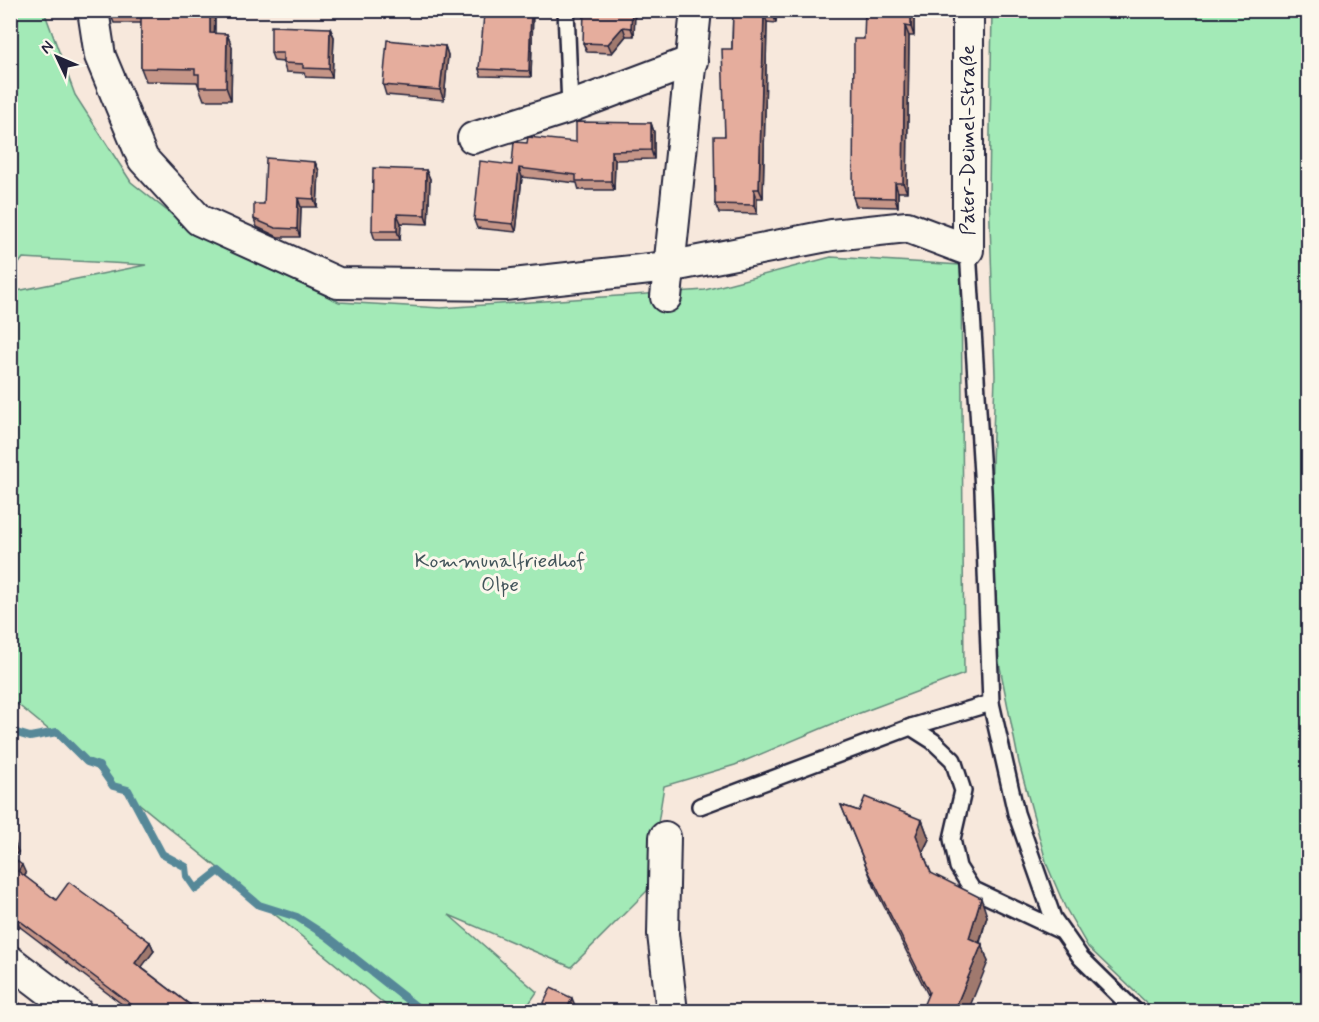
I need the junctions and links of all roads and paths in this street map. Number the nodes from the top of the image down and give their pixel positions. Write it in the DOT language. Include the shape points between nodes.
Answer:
graph roads {
  1 [pos="93,10"];
  2 [pos="566,10"];
  3 [pos="696,10"];
  4 [pos="968,10"];
  5 [pos="692,61"];
  6 [pos="570,107"];
  7 [pos="473,138"];
  8 [pos="968,250"];
  9 [pos="668,267"];
  10 [pos="666,297"];
  11 [pos="991,703"];
  12 [pos="911,727"];
  13 [pos="700,806"];
  14 [pos="665,837"];
  15 [pos="1059,930"];
  16 [pos="10,961"];
  17 [pos="77,1011"];
  18 [pos="672,1011"];
  19 [pos="1136,1011"];
  1 -- 9 [label="street, Pater-Deimel-Straße" via="100,56 143,159 200,220 276,256 338,283 504,285"];
  2 -- 6 [label="lane"];
  3 -- 5 [label="street"];
  4 -- 8 [label="street, Pater-Deimel-Straße"];
  5 -- 6 [label="street"];
  5 -- 9 [label="street"];
  6 -- 7 [label="street"];
  8 -- 9 [label="street, Pater-Deimel-Straße" via="907,227 832,235"];
  8 -- 11 [label="lane"];
  9 -- 10 [label="street"];
  11 -- 12 [label="lane"];
  11 -- 15 [label="lane" via="1016,813"];
  12 -- 13 [label="lane"];
  12 -- 15 [label="lane" via="953,760 963,791 952,839 958,867 972,889"];
  14 -- 18 [label="street" via="663,934"];
  15 -- 19 [label="lane" via="1081,958"];
  16 -- 17 [label="street"];
}
